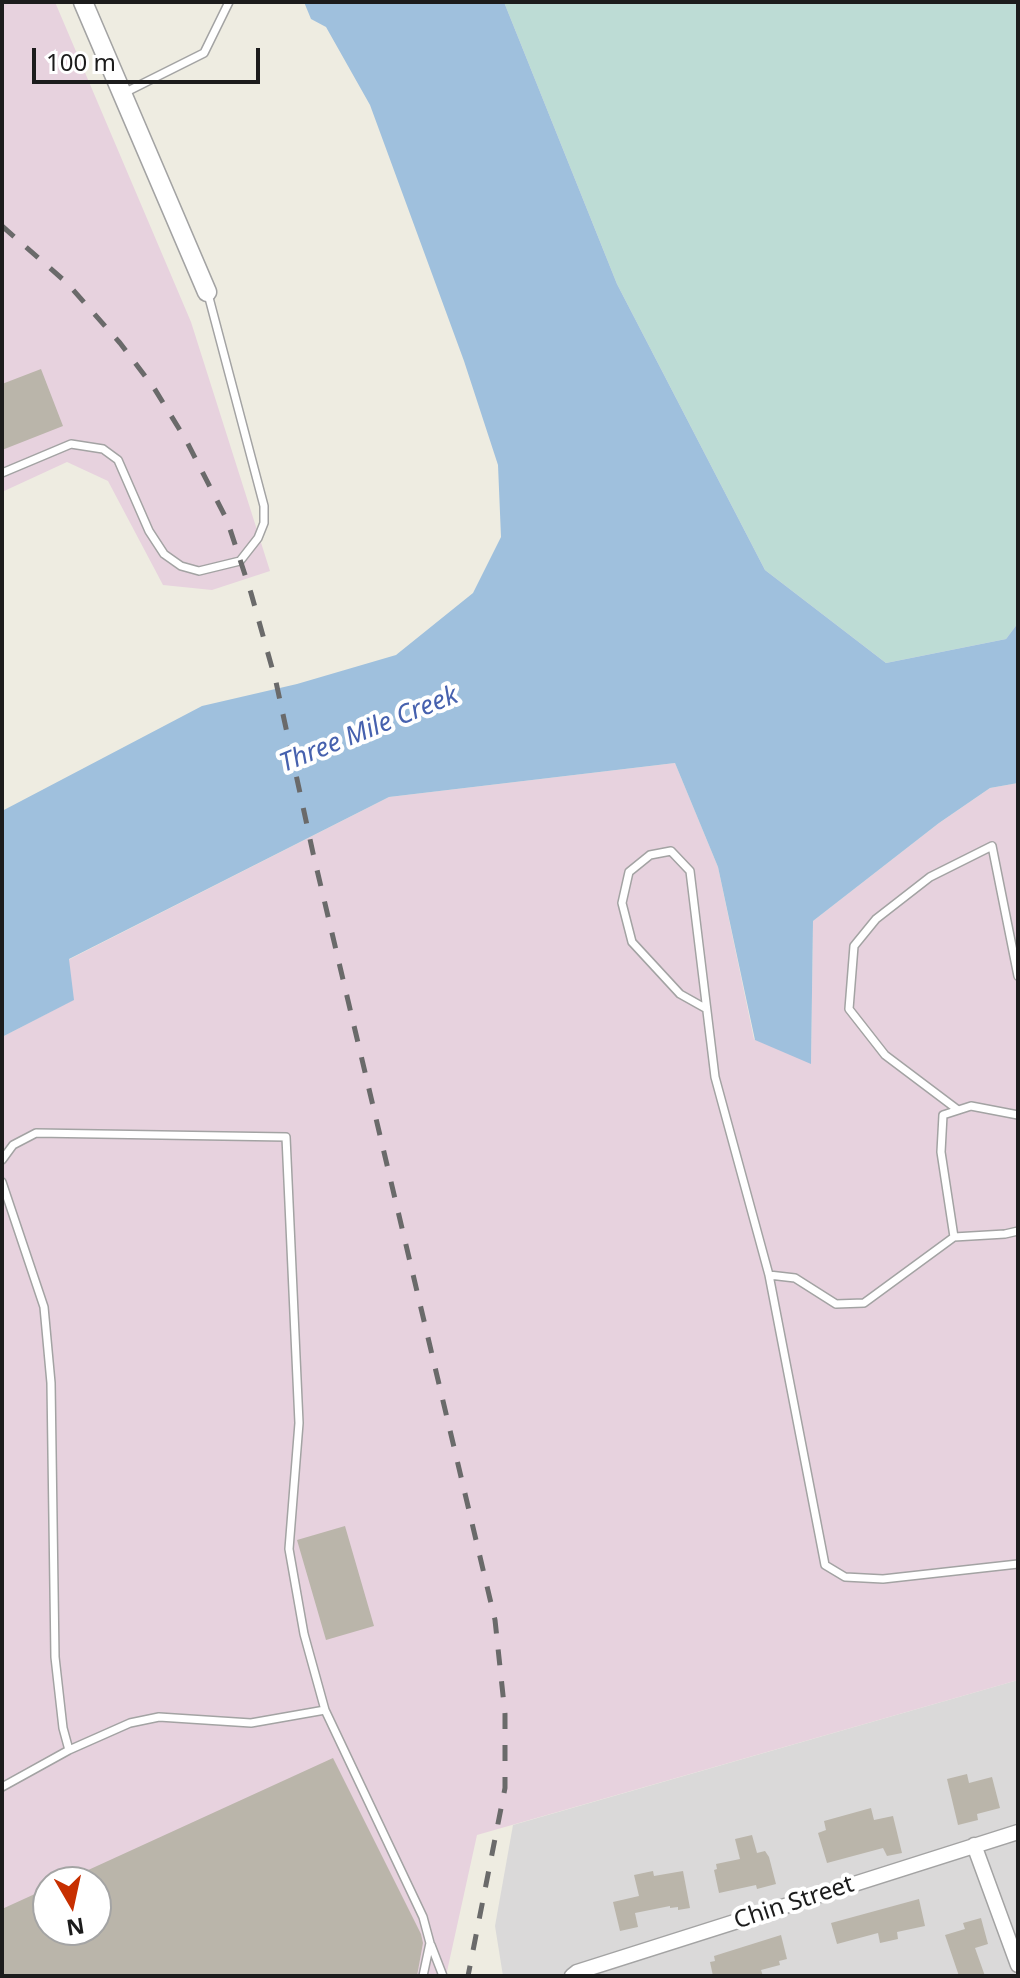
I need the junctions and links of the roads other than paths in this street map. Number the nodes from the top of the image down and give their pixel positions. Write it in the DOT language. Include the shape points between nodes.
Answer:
graph roads {
  1 [pos="83,2"];
  2 [pos="229,2"];
  3 [pos="122,94"];
  4 [pos="207,292"];
  5 [pos="2,473"];
  6 [pos="1018,976"];
  7 [pos="705,1008"];
  8 [pos="958,1110"];
  9 [pos="1018,1115"];
  10 [pos="2,1160"];
  11 [pos="2,1182"];
  12 [pos="1018,1231"];
  13 [pos="954,1237"];
  14 [pos="769,1275"];
  15 [pos="1018,1564"];
  16 [pos="325,1710"];
  17 [pos="69,1750"];
  18 [pos="2,1787"];
  19 [pos="1018,1832"];
  20 [pos="974,1845"];
  21 [pos="430,1943"];
  22 [pos="1018,1965"];
  23 [pos="423,1976"];
  24 [pos="443,1976"];
  25 [pos="572,1976"];
  1 -- 3 [label="street"];
  2 -- 3 [label="lane" via="204,53"];
  3 -- 4 [label="street"];
  4 -- 5 [label="lane" via="264,506 258,538 240,561 199,571 164,554 118,460 103,449 71,444"];
  6 -- 8 [label="lane" via="992,846 930,877 876,919 854,946 849,1009 885,1055"];
  7 -- 7 [label="lane" via="680,994 632,942 622,903 629,872 650,855 671,851 690,871"];
  7 -- 14 [label="lane" via="715,1077"];
  8 -- 9 [label="lane" via="971,1106"];
  8 -- 13 [label="lane" via="943,1115 941,1152"];
  10 -- 16 [label="lane" via="13,1145 36,1133 286,1137 299,1423 289,1549"];
  11 -- 17 [label="lane" via="44,1307 51,1383 55,1657"];
  12 -- 13 [label="lane"];
  13 -- 14 [label="lane" via="864,1303 836,1304 795,1278"];
  14 -- 15 [label="lane" via="825,1565 845,1577 883,1579"];
  16 -- 17 [label="lane" via="251,1723 159,1717 130,1723"];
  16 -- 21 [label="lane" via="423,1917"];
  17 -- 18 [label="lane"];
  19 -- 20 [label="street, Chin Street"];
  20 -- 22 [label="street"];
  20 -- 25 [label="street, Chin Street"];
  21 -- 23 [label="lane"];
  21 -- 24 [label="lane"];
}
